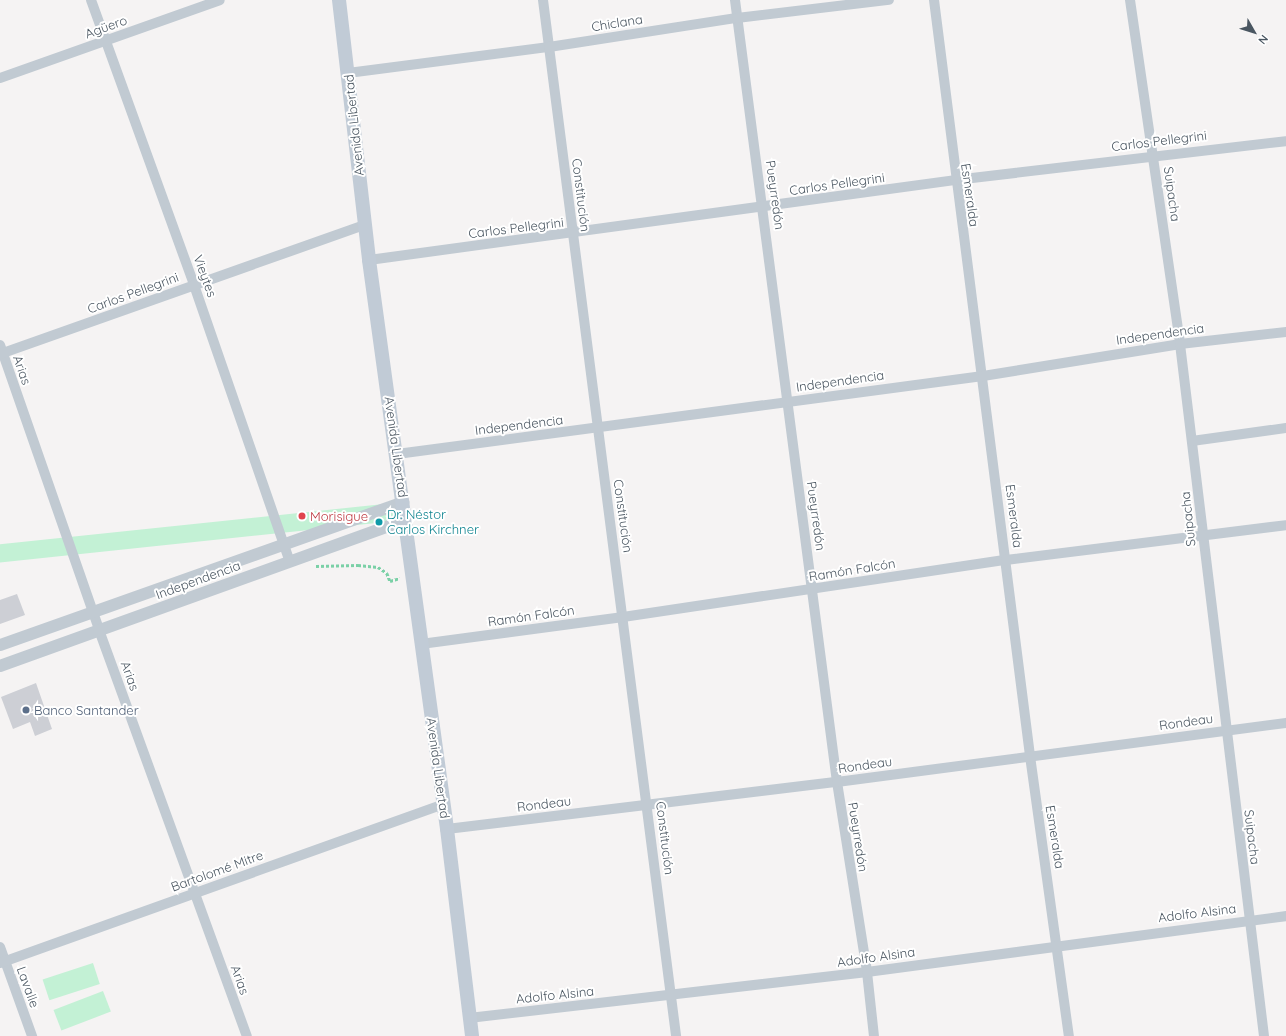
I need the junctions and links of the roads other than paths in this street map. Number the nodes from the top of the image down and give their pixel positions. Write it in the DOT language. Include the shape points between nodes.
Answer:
graph roads {
  1 [pos="91,0"];
  2 [pos="220,0"];
  3 [pos="339,0"];
  4 [pos="543,0"];
  5 [pos="735,0"];
  6 [pos="889,0"];
  7 [pos="934,0"];
  8 [pos="1130,0"];
  9 [pos="737,18"];
  10 [pos="105,41"];
  11 [pos="549,47"];
  12 [pos="348,73"];
  13 [pos="0,78"];
  14 [pos="1286,141"];
  15 [pos="1154,154"];
  16 [pos="955,180"];
  17 [pos="763,207"];
  18 [pos="364,225"];
  19 [pos="573,233"];
  20 [pos="369,260"];
  21 [pos="194,285"];
  22 [pos="1286,332"];
  23 [pos="1180,344"];
  24 [pos="1,351"];
  25 [pos="983,376"];
  26 [pos="788,402"];
  27 [pos="598,428"];
  28 [pos="1286,428"];
  29 [pos="1192,441"];
  30 [pos="397,454"];
  31 [pos="403,502"];
  32 [pos="405,520"];
  33 [pos="1286,525"];
  34 [pos="1203,536"];
  35 [pos="284,544"];
  36 [pos="1006,560"];
  37 [pos="290,562"];
  38 [pos="813,589"];
  39 [pos="93,612"];
  40 [pos="623,617"];
  41 [pos="99,630"];
  42 [pos="421,644"];
  43 [pos="0,646"];
  44 [pos="0,666"];
  45 [pos="1286,723"];
  46 [pos="1225,730"];
  47 [pos="1030,756"];
  48 [pos="836,782"];
  49 [pos="442,805"];
  50 [pos="648,805"];
  51 [pos="447,829"];
  52 [pos="195,893"];
  53 [pos="1286,916"];
  54 [pos="1250,920"];
  55 [pos="1058,944"];
  56 [pos="0,947"];
  57 [pos="2,962"];
  58 [pos="867,972"];
  59 [pos="671,996"];
  60 [pos="469,1018"];
  61 [pos="32,1036"];
  62 [pos="247,1036"];
  63 [pos="472,1036"];
  64 [pos="676,1036"];
  65 [pos="874,1036"];
  66 [pos="1069,1036"];
  67 [pos="1264,1036"];
  1 -- 10 [label="street, Vieytes"];
  2 -- 10 [label="street, Agüero"];
  3 -- 12 [label="main road, Avenida Libertad"];
  4 -- 11 [label="street, Constitución"];
  5 -- 9 [label="street, Pueyrredón"];
  6 -- 9 [label="street, Chiclana"];
  7 -- 16 [label="street, Esmeralda"];
  8 -- 15 [label="street, Suipacha"];
  9 -- 11 [label="street, Chiclana"];
  9 -- 17 [label="street, Pueyrredón"];
  10 -- 13 [label="street, Agüero"];
  10 -- 21 [label="street, Vieytes"];
  11 -- 12 [label="street, Chiclana"];
  11 -- 19 [label="street, Constitución"];
  12 -- 18 [label="main road, Avenida Libertad"];
  14 -- 15 [label="street, Carlos Pellegrini"];
  15 -- 16 [label="street, Carlos Pellegrini"];
  15 -- 23 [label="street, Suipacha"];
  16 -- 17 [label="street, Carlos Pellegrini"];
  16 -- 25 [label="street, Esmeralda"];
  17 -- 19 [label="street, Carlos Pellegrini"];
  17 -- 26 [label="street, Pueyrredón"];
  18 -- 20 [label="main road, Avenida Libertad"];
  18 -- 21 [label="street, Carlos Pellegrini"];
  19 -- 20 [label="street, Carlos Pellegrini"];
  19 -- 27 [label="street, Constitución"];
  20 -- 30 [label="main road, Avenida Libertad"];
  21 -- 24 [label="street, Carlos Pellegrini"];
  21 -- 35 [label="street, Vieytes"];
  22 -- 23 [label="street, Independencia"];
  23 -- 25 [label="street, Independencia"];
  23 -- 29 [label="street, Suipacha"];
  24 -- 39 [label="street, Arias"];
  25 -- 26 [label="street, Independencia"];
  25 -- 36 [label="street, Esmeralda"];
  26 -- 27 [label="street, Independencia"];
  26 -- 38 [label="street, Pueyrredón"];
  27 -- 30 [label="street, Independencia"];
  27 -- 40 [label="street, Constitución"];
  28 -- 29 [label="street"];
  29 -- 34 [label="street, Suipacha"];
  30 -- 31 [label="main road, Avenida Libertad"];
  31 -- 32 [label="main road, Avenida Libertad"];
  31 -- 35 [label="street, Independencia"];
  32 -- 37 [label="street, Independencia"];
  32 -- 42 [label="main road, Avenida Libertad"];
  33 -- 34 [label="street, Ramón Falcón"];
  34 -- 36 [label="street, Ramón Falcón"];
  34 -- 46 [label="street, Suipacha"];
  35 -- 37 [label="street, Vieytes"];
  35 -- 39 [label="street, Independencia"];
  36 -- 38 [label="street, Ramón Falcón"];
  36 -- 47 [label="street, Esmeralda"];
  37 -- 41 [label="street, Independencia"];
  38 -- 40 [label="street, Ramón Falcón"];
  38 -- 48 [label="street, Pueyrredón"];
  39 -- 41 [label="street, Arias"];
  39 -- 43 [label="street, Independencia"];
  40 -- 42 [label="street, Ramón Falcón"];
  40 -- 50 [label="street, Constitución"];
  41 -- 44 [label="street, Independencia"];
  41 -- 52 [label="street, Arias"];
  42 -- 49 [label="main road, Avenida Libertad"];
  45 -- 46 [label="street, Rondeau"];
  46 -- 47 [label="street, Rondeau"];
  46 -- 54 [label="street, Suipacha"];
  47 -- 48 [label="street, Rondeau"];
  47 -- 55 [label="street, Esmeralda"];
  48 -- 50 [label="street, Rondeau"];
  48 -- 58 [label="street, Pueyrredón"];
  49 -- 51 [label="main road, Avenida Libertad"];
  49 -- 52 [label="street, Bartolomé Mitre"];
  50 -- 51 [label="street, Rondeau"];
  50 -- 59 [label="street, Constitución"];
  51 -- 60 [label="main road, Avenida Libertad"];
  52 -- 57 [label="street, Bartolomé Mitre"];
  52 -- 62 [label="street, Arias"];
  53 -- 54 [label="street, Adolfo Alsina"];
  54 -- 55 [label="street, Adolfo Alsina"];
  54 -- 67 [label="street, Suipacha"];
  55 -- 58 [label="street, Adolfo Alsina"];
  55 -- 66 [label="street, Esmeralda"];
  56 -- 57 [label="street, Lavalle"];
  57 -- 61 [label="street, Lavalle"];
  58 -- 59 [label="street, Adolfo Alsina"];
  58 -- 65 [label="street, Pueyrredón"];
  59 -- 60 [label="street, Adolfo Alsina"];
  59 -- 64 [label="street, Constitución"];
  60 -- 63 [label="main road, Avenida Libertad"];
}
